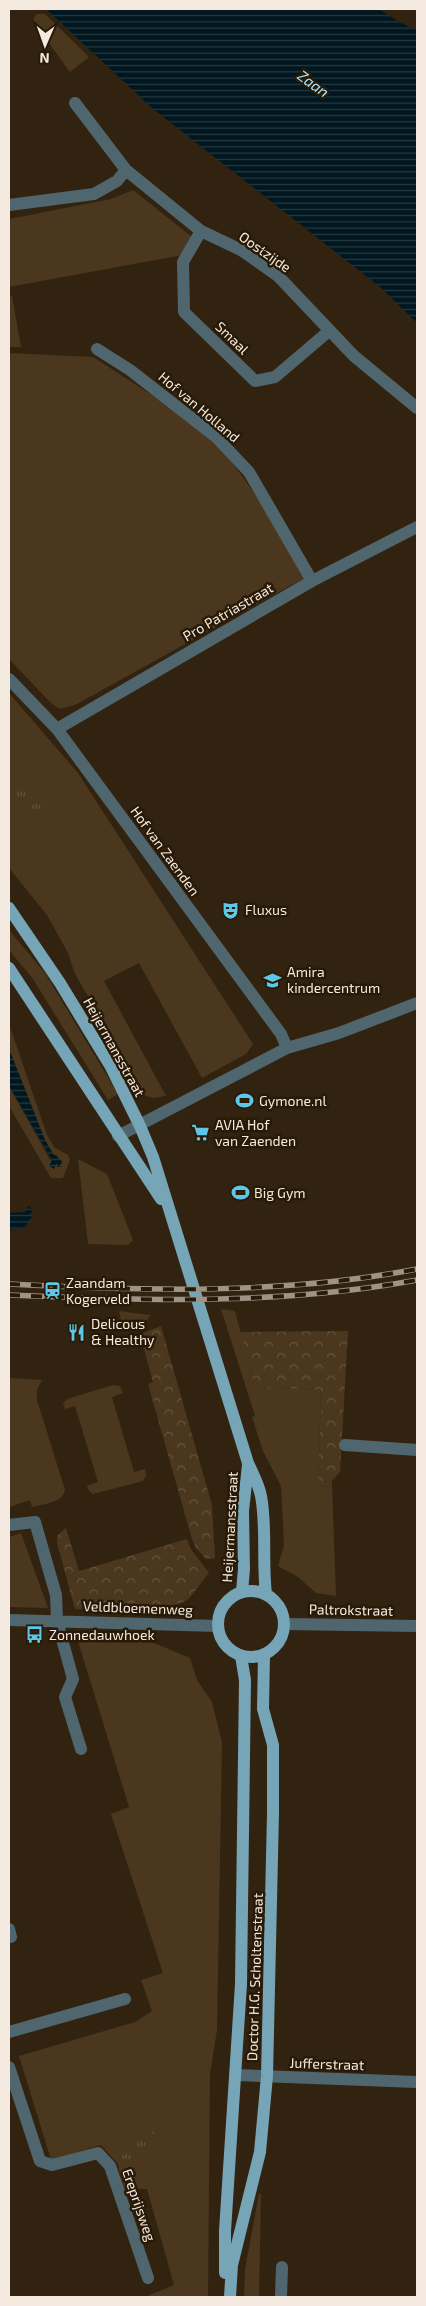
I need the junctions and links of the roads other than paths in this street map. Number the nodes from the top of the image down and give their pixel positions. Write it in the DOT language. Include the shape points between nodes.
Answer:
graph roads {
  1 [pos="75,103"];
  2 [pos="126,170"];
  3 [pos="9,205"];
  4 [pos="201,232"];
  5 [pos="329,331"];
  6 [pos="97,349"];
  7 [pos="417,408"];
  8 [pos="417,527"];
  9 [pos="312,581"];
  10 [pos="9,679"];
  11 [pos="57,729"];
  12 [pos="9,908"];
  13 [pos="9,968"];
  14 [pos="417,1003"];
  15 [pos="287,1048"];
  16 [pos="140,1126"];
  17 [pos="118,1136"];
  18 [pos="170,1212"];
  19 [pos="345,1445"];
  20 [pos="417,1450"];
  21 [pos="248,1463"];
  22 [pos="9,1526"];
  23 [pos="242,1592"];
  24 [pos="266,1594"];
  25 [pos="9,1620"];
  26 [pos="57,1621"];
  27 [pos="285,1624"];
  28 [pos="217,1626"];
  29 [pos="417,1626"];
  30 [pos="264,1655"];
  31 [pos="241,1656"];
  32 [pos="81,1749"];
  33 [pos="9,1929"];
  34 [pos="9,1938"];
  35 [pos="124,1999"];
  36 [pos="9,2032"];
  37 [pos="9,2068"];
  38 [pos="236,2075"];
  39 [pos="267,2076"];
  40 [pos="417,2082"];
  41 [pos="282,2267"];
  42 [pos="148,2278"];
  43 [pos="225,2297"];
  44 [pos="230,2297"];
  45 [pos="281,2297"];
  1 -- 2 [label="street, Oostzijde"];
  2 -- 3 [label="street" via="117,181 94,194"];
  2 -- 4 [label="street, Oostzijde"];
  4 -- 5 [label="street, Oostzijde" via="242,250 278,276"];
  4 -- 5 [label="street, Smaal" via="183,262 184,312 255,381 275,377"];
  5 -- 7 [label="street, Oostzijde"];
  6 -- 9 [label="street, Hof van Holland" via="130,370 216,437 249,472"];
  8 -- 9 [label="street, Pro Patriastraat"];
  9 -- 11 [label="street, Pro Patriastraat"];
  10 -- 11 [label="street, Hof van Zaenden"];
  11 -- 15 [label="street, Hof van Zaenden" via="281,1034"];
  12 -- 16 [label="main road, Heijermansstraat" via="96,1042"];
  13 -- 17 [label="main road, Heijermansstraat"];
  14 -- 15 [label="street" via="339,1033"];
  15 -- 16 [label="street"];
  16 -- 17 [label="street"];
  16 -- 18 [label="main road, Heijermansstraat"];
  17 -- 18 [label="main road, Heijermansstraat"];
  18 -- 21 [label="main road, Heijermansstraat"];
  19 -- 20 [label="street"];
  21 -- 23 [label="main road, Heijermansstraat" via="243,1511"];
  21 -- 24 [label="main road, Heijermansstraat" via="262,1502"];
  22 -- 26 [label="street" via="35,1522 56,1595"];
  23 -- 24 [label="main road" via="250,1590"];
  23 -- 28 [label="main road" via="234,1595 223,1607"];
  24 -- 27 [label="main road" via="280,1606"];
  25 -- 26 [label="street, Veldbloemenweg"];
  26 -- 28 [label="street, Veldbloemenweg"];
  26 -- 32 [label="street" via="73,1679 65,1697"];
  27 -- 29 [label="street, Paltrokstraat"];
  27 -- 30 [label="main road" via="277,1646"];
  28 -- 31 [label="main road" via="227,1647"];
  30 -- 31 [label="main road" via="253,1658"];
  30 -- 39 [label="main road, Doctor H.G. Scholtenstraat" via="263,1709 273,1745"];
  31 -- 38 [label="main road, Doctor H.G. Scholtenstraat" via="245,1680 244,1839"];
  33 -- 34 [label="street"];
  35 -- 36 [label="street"];
  37 -- 42 [label="street, Ereprijsweg" via="40,2161 52,2165 98,2153 110,2166"];
  38 -- 39 [label="street, Jufferstraat"];
  38 -- 43 [label="main road, Doctor H.G. Scholtenstraat" via="225,2231"];
  39 -- 40 [label="street, Jufferstraat"];
  39 -- 44 [label="main road, Doctor H.G. Scholtenstraat" via="260,2152 232,2265"];
  41 -- 45 [label="street"];
}
